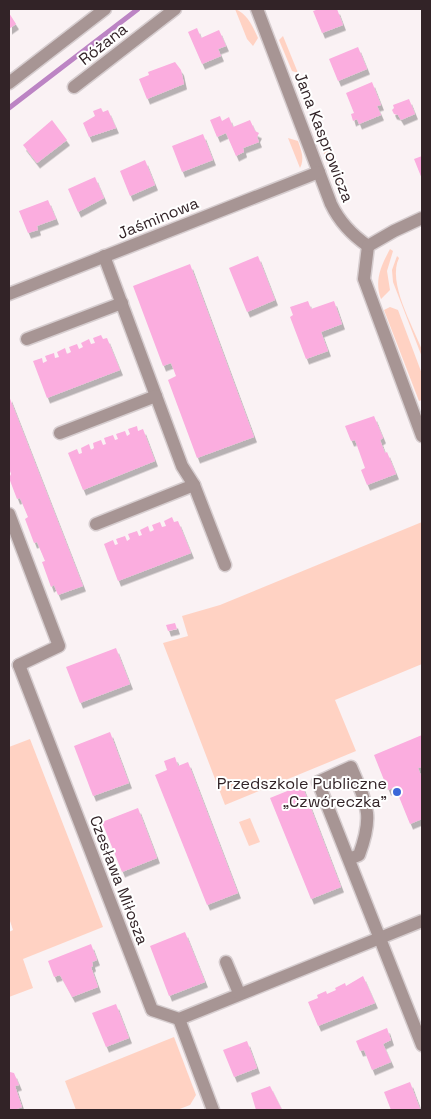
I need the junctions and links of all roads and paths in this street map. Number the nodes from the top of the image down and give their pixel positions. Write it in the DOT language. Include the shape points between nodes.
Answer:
graph roads {
  1 [pos="105,9"];
  2 [pos="176,9"];
  3 [pos="257,9"];
  4 [pos="9,83"];
  5 [pos="74,87"];
  6 [pos="319,172"];
  7 [pos="422,218"];
  8 [pos="368,246"];
  9 [pos="104,256"];
  10 [pos="9,294"];
  11 [pos="122,303"];
  12 [pos="27,339"];
  13 [pos="156,396"];
  14 [pos="60,433"];
  15 [pos="422,436"];
  16 [pos="194,485"];
  17 [pos="9,514"];
  18 [pos="96,524"];
  19 [pos="225,565"];
  20 [pos="14,664"];
  21 [pos="349,861"];
  22 [pos="422,922"];
  23 [pos="381,939"];
  24 [pos="226,962"];
  25 [pos="238,994"];
  26 [pos="179,1019"];
  27 [pos="422,1045"];
  28 [pos="213,1110"];
  1 -- 4 [label="street"];
  2 -- 5 [label="street, Różana"];
  3 -- 6 [label="street, Jana Kasprowicza"];
  6 -- 8 [label="street, Jana Kasprowicza" via="338,219"];
  6 -- 9 [label="street, Jaśminowa"];
  7 -- 8 [label="street"];
  8 -- 15 [label="street" via="364,279"];
  9 -- 10 [label="street, Jaśminowa"];
  9 -- 11 [label="street"];
  11 -- 12 [label="street"];
  11 -- 13 [label="street"];
  13 -- 14 [label="street"];
  13 -- 16 [label="street" via="182,466"];
  16 -- 18 [label="street"];
  16 -- 19 [label="street"];
  17 -- 20 [label="street, Czesława Miłosza" via="59,646"];
  20 -- 26 [label="street, Czesława Miłosza" via="152,1010"];
  21 -- 21 [label="street" via="318,782 351,767 365,800 369,820 358,856"];
  21 -- 23 [label="street"];
  22 -- 23 [label="street"];
  23 -- 25 [label="street"];
  23 -- 27 [label="street"];
  24 -- 25 [label="street"];
  25 -- 26 [label="street"];
  26 -- 28 [label="street"];
}
